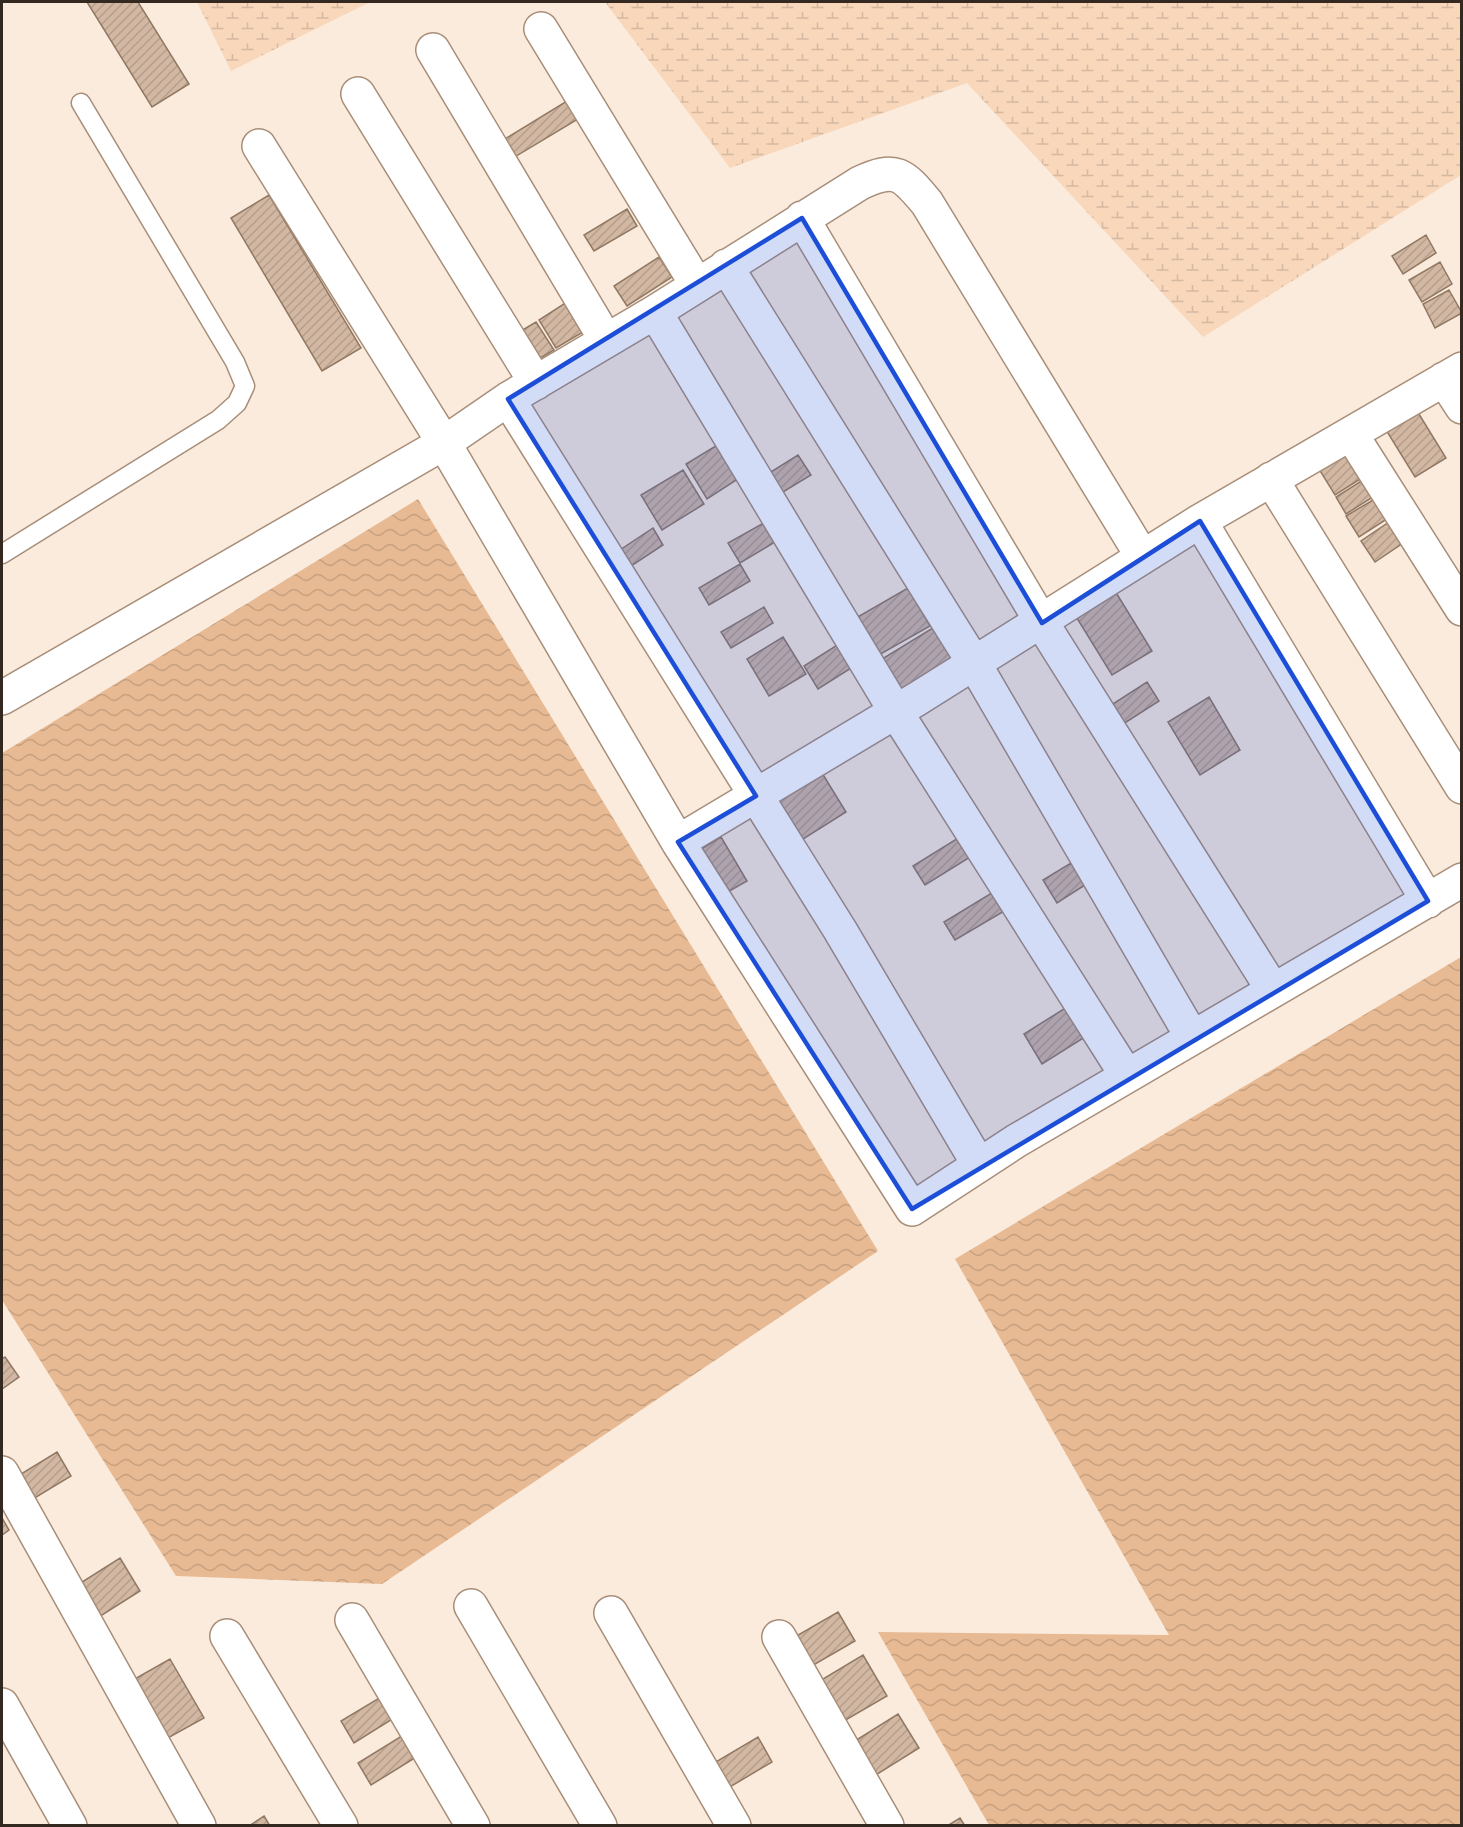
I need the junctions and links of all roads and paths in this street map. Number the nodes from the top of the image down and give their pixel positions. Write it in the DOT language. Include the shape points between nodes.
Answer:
graph roads {
  1 [pos="541,29"];
  2 [pos="433,50"];
  3 [pos="358,94"];
  4 [pos="81,103"];
  5 [pos="259,146"];
  6 [pos="802,218"];
  7 [pos="726,266"];
  8 [pos="698,285"];
  9 [pos="655,312"];
  10 [pos="606,340"];
  11 [pos="1453,374"];
  12 [pos="522,391"];
  13 [pos="1461,407"];
  14 [pos="1352,434"];
  15 [pos="444,443"];
  16 [pos="1271,480"];
  17 [pos="1200,521"];
  18 [pos="2,554"];
  19 [pos="1142,556"];
  20 [pos="1461,609"];
  21 [pos="1042,622"];
  22 [pos="974,663"];
  23 [pos="2,698"];
  24 [pos="896,712"];
  25 [pos="1461,787"];
  26 [pos="756,796"];
  27 [pos="678,842"];
  28 [pos="1461,880"];
  29 [pos="1428,901"];
  30 [pos="1273,990"];
  31 [pos="1192,1038"];
  32 [pos="1127,1076"];
  33 [pos="979,1165"];
  34 [pos="5,1487"];
  35 [pos="471,1606"];
  36 [pos="610,1613"];
  37 [pos="352,1620"];
  38 [pos="227,1636"];
  39 [pos="779,1637"];
  40 [pos="2,1705"];
  41 [pos="70,1826"];
  42 [pos="199,1826"];
  43 [pos="341,1826"];
  44 [pos="472,1826"];
  45 [pos="600,1826"];
  46 [pos="734,1826"];
  47 [pos="887,1826"];
  1 -- 8 [label="street"];
  2 -- 10 [label="street"];
  3 -- 12 [label="street"];
  4 -- 18 [label="lane" via="235,362 245,386 237,404 218,420"];
  5 -- 15 [label="street"];
  6 -- 7 [label="street"];
  6 -- 19 [label="street" via="875,176 898,174 911,184 927,202"];
  6 -- 21 [label="street"];
  7 -- 8 [label="street"];
  7 -- 22 [label="street"];
  8 -- 9 [label="street"];
  9 -- 10 [label="street"];
  9 -- 24 [label="street"];
  10 -- 12 [label="street"];
  11 -- 13 [label="street"];
  11 -- 14 [label="street"];
  12 -- 15 [label="street"];
  12 -- 26 [label="street"];
  14 -- 16 [label="street"];
  14 -- 20 [label="street"];
  15 -- 23 [label="street"];
  15 -- 27 [label="street"];
  16 -- 17 [label="street"];
  16 -- 25 [label="street"];
  17 -- 19 [label="street"];
  17 -- 29 [label="street"];
  19 -- 21 [label="street"];
  21 -- 22 [label="street"];
  21 -- 30 [label="street"];
  22 -- 24 [label="street"];
  22 -- 31 [label="street"];
  24 -- 26 [label="street"];
  24 -- 32 [label="street"];
  26 -- 27 [label="street"];
  26 -- 33 [label="street"];
  27 -- 33 [label="street" via="912,1209"];
  28 -- 29 [label="street"];
  29 -- 30 [label="street"];
  30 -- 31 [label="street"];
  31 -- 32 [label="street"];
  32 -- 33 [label="street"];
  34 -- 42 [label="street"];
  35 -- 45 [label="street"];
  36 -- 46 [label="street"];
  37 -- 44 [label="street"];
  38 -- 43 [label="street"];
  39 -- 47 [label="street"];
  40 -- 41 [label="street"];
}
